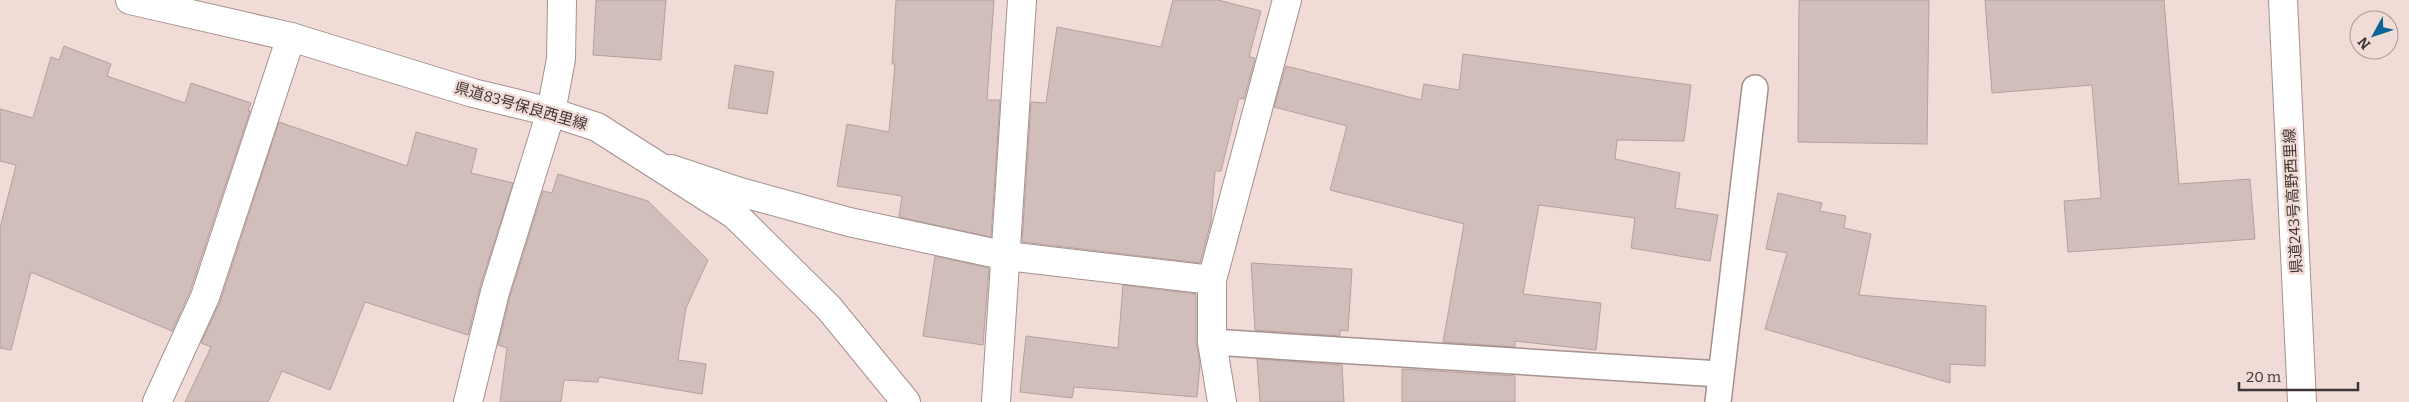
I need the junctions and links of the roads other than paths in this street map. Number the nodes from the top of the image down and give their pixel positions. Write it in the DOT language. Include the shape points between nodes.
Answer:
graph roads {
  1 [pos="562,0"];
  2 [pos="1022,0"];
  3 [pos="1287,0"];
  4 [pos="2283,0"];
  5 [pos="137,1"];
  6 [pos="291,37"];
  7 [pos="1755,88"];
  8 [pos="551,112"];
  9 [pos="656,163"];
  10 [pos="1007,256"];
  11 [pos="1212,280"];
  12 [pos="1212,342"];
  13 [pos="1720,374"];
  14 [pos="157,402"];
  15 [pos="468,402"];
  16 [pos="906,402"];
  17 [pos="996,402"];
  18 [pos="1222,402"];
  19 [pos="1718,402"];
  20 [pos="2302,402"];
  1 -- 8 [label="street" via="561,60"];
  2 -- 10 [label="street"];
  3 -- 11 [label="street"];
  4 -- 20 [label="street, 県道243号高野西里線"];
  5 -- 6 [label="street, 県道83号保良西里線"];
  6 -- 8 [label="street, 県道83号保良西里線"];
  6 -- 14 [label="street" via="205,297"];
  7 -- 13 [label="street"];
  8 -- 9 [label="street, 県道83号保良西里線" via="597,127"];
  8 -- 15 [label="street" via="495,292"];
  9 -- 10 [label="street" via="740,192 850,222"];
  9 -- 16 [label="street, 県道83号保良西里線" via="735,215 829,308"];
  10 -- 11 [label="street"];
  10 -- 17 [label="street"];
  11 -- 12 [label="street"];
  12 -- 13 [label="street"];
  12 -- 18 [label="street"];
  13 -- 19 [label="street"];
}
